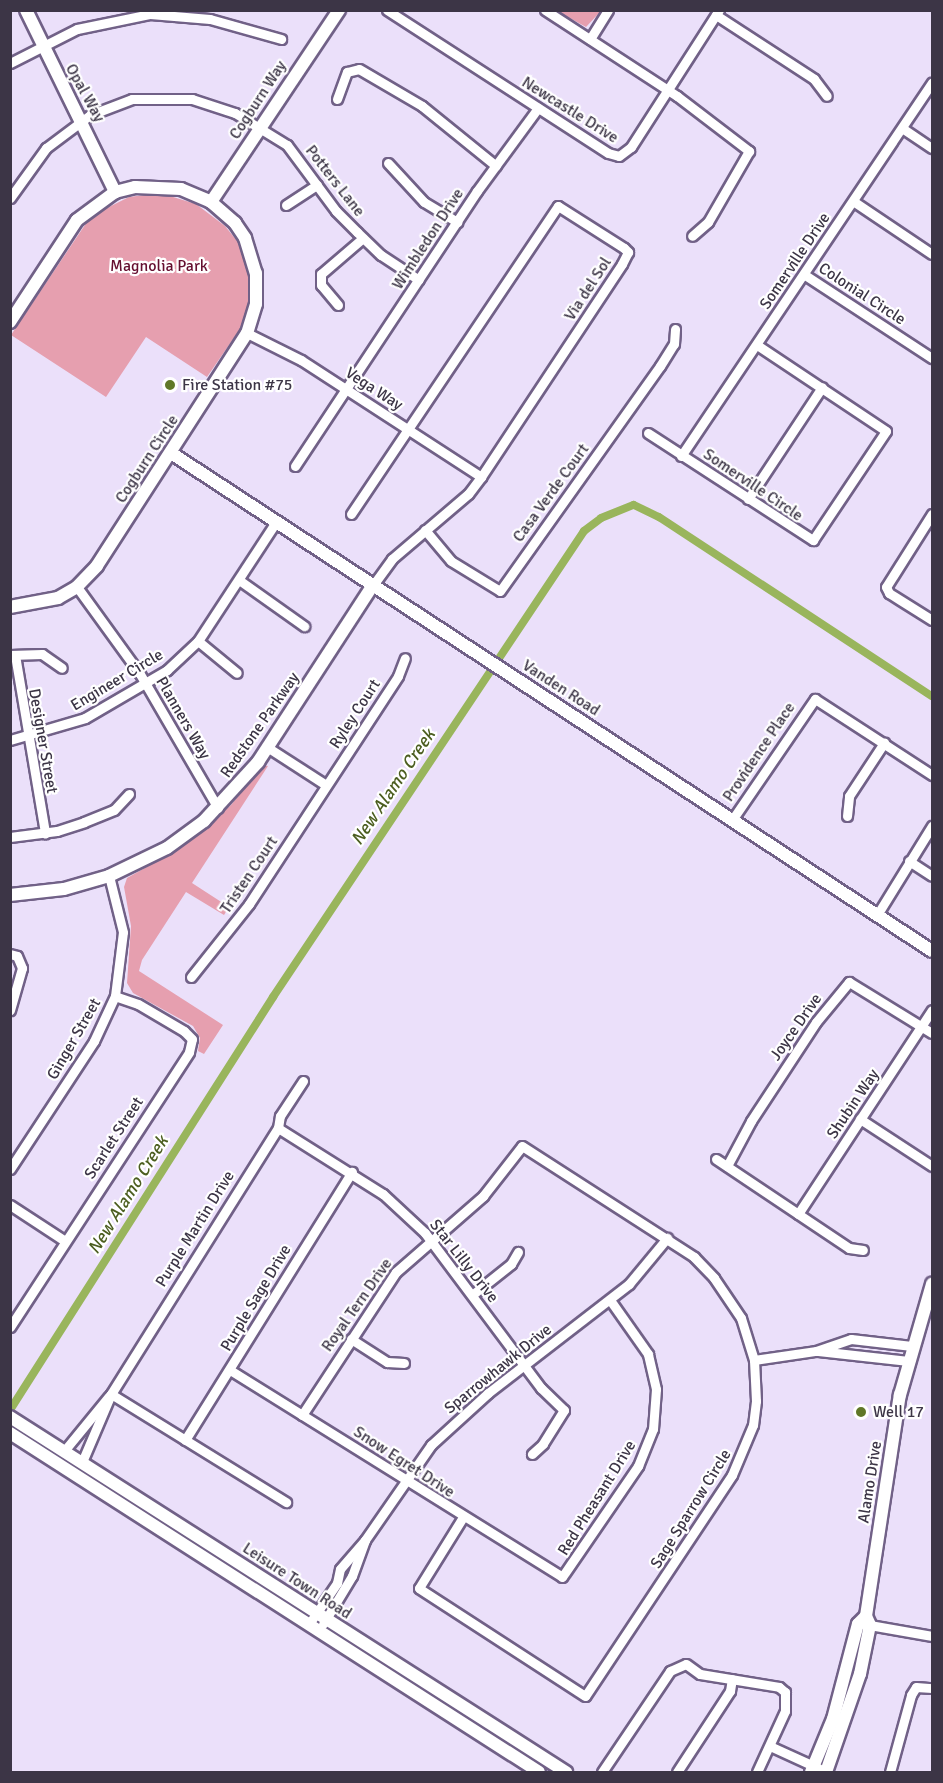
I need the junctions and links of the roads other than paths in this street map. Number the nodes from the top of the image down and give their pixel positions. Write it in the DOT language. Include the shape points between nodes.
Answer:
graph roads {
  1 [pos="26,10"];
  2 [pos="387,10"];
  3 [pos="545,10"];
  4 [pos="608,10"];
  5 [pos="335,12"];
  6 [pos="717,13"];
  7 [pos="281,39"];
  8 [pos="590,39"];
  9 [pos="42,45"];
  10 [pos="10,63"];
  11 [pos="933,82"];
  12 [pos="668,90"];
  13 [pos="827,96"];
  14 [pos="337,99"];
  15 [pos="538,108"];
  16 [pos="80,121"];
  17 [pos="260,127"];
  18 [pos="902,128"];
  19 [pos="933,148"];
  20 [pos="388,163"];
  21 [pos="496,166"];
  22 [pos="317,185"];
  23 [pos="116,192"];
  24 [pos="10,198"];
  25 [pos="853,201"];
  26 [pos="211,202"];
  27 [pos="286,205"];
  28 [pos="456,222"];
  29 [pos="692,236"];
  30 [pos="363,238"];
  31 [pos="933,254"];
  32 [pos="806,275"];
  33 [pos="419,280"];
  34 [pos="338,305"];
  35 [pos="10,322"];
  36 [pos="675,329"];
  37 [pos="247,333"];
  38 [pos="757,345"];
  39 [pos="933,358"];
  40 [pos="822,387"];
  41 [pos="348,390"];
  42 [pos="409,430"];
  43 [pos="648,434"];
  44 [pos="171,453"];
  45 [pos="681,456"];
  46 [pos="295,466"];
  47 [pos="481,477"];
  48 [pos="748,500"];
  49 [pos="351,514"];
  50 [pos="933,514"];
  51 [pos="276,522"];
  52 [pos="425,530"];
  53 [pos="239,580"];
  54 [pos="373,585"];
  55 [pos="77,587"];
  56 [pos="10,607"];
  57 [pos="933,620"];
  58 [pos="304,627"];
  59 [pos="198,641"];
  60 [pos="13,655"];
  61 [pos="405,658"];
  62 [pos="62,668"];
  63 [pos="237,673"];
  64 [pos="146,684"];
  65 [pos="28,738"];
  66 [pos="10,740"];
  67 [pos="884,743"];
  68 [pos="267,747"];
  69 [pos="933,775"];
  70 [pos="326,785"];
  71 [pos="129,794"];
  72 [pos="218,808"];
  73 [pos="847,816"];
  74 [pos="732,820"];
  75 [pos="933,826"];
  76 [pos="45,833"];
  77 [pos="10,837"];
  78 [pos="909,861"];
  79 [pos="109,876"];
  80 [pos="933,876"];
  81 [pos="10,895"];
  82 [pos="877,915"];
  83 [pos="933,951"];
  84 [pos="10,954"];
  85 [pos="190,977"];
  86 [pos="115,996"];
  87 [pos="10,1010"];
  88 [pos="933,1010"];
  89 [pos="922,1026"];
  90 [pos="933,1033"];
  91 [pos="303,1081"];
  92 [pos="860,1119"];
  93 [pos="278,1128"];
  94 [pos="522,1146"];
  95 [pos="716,1159"];
  96 [pos="727,1166"];
  97 [pos="933,1166"];
  98 [pos="10,1169"];
  99 [pos="352,1172"];
  100 [pos="10,1205"];
  101 [pos="798,1214"];
  102 [pos="667,1238"];
  103 [pos="431,1240"];
  104 [pos="66,1241"];
  105 [pos="863,1250"];
  106 [pos="518,1252"];
  107 [pos="933,1284"];
  108 [pos="472,1295"];
  109 [pos="610,1300"];
  110 [pos="10,1328"];
  111 [pos="351,1339"];
  112 [pos="912,1346"];
  113 [pos="816,1351"];
  114 [pos="754,1360"];
  115 [pos="908,1361"];
  116 [pos="404,1363"];
  117 [pos="524,1365"];
  118 [pos="230,1370"];
  119 [pos="111,1394"];
  120 [pos="302,1415"];
  121 [pos="10,1417"];
  122 [pos="16,1437"];
  123 [pos="185,1440"];
  124 [pos="64,1451"];
  125 [pos="531,1454"];
  126 [pos="82,1462"];
  127 [pos="404,1480"];
  128 [pos="286,1502"];
  129 [pos="463,1517"];
  130 [pos="364,1540"];
  131 [pos="561,1577"];
  132 [pos="318,1622"];
  133 [pos="865,1622"];
  134 [pos="933,1636"];
  135 [pos="732,1679"];
  136 [pos="933,1688"];
  137 [pos="772,1747"];
  138 [pos="812,1769"];
  139 [pos="827,1772"];
  140 [pos="539,1773"];
  141 [pos="566,1773"];
  142 [pos="602,1773"];
  143 [pos="677,1773"];
  144 [pos="757,1773"];
  145 [pos="890,1773"];
  1 -- 9 [label="street, Opal Way"];
  2 -- 15 [label="street, Newcastle Drive"];
  3 -- 8 [label="street"];
  4 -- 8 [label="street"];
  5 -- 17 [label="street, Cogburn Way"];
  6 -- 12 [label="street, Newcastle Drive"];
  6 -- 13 [label="street" via="814,79"];
  7 -- 9 [label="street" via="210,19 150,14 101,21"];
  8 -- 12 [label="street"];
  9 -- 10 [label="street"];
  9 -- 16 [label="street, Opal Way"];
  11 -- 18 [label="street, Somerville Drive"];
  12 -- 15 [label="street, Newcastle Drive" via="631,147 619,156"];
  12 -- 29 [label="street" via="749,151 708,222"];
  14 -- 21 [label="street" via="347,72 359,69 423,106"];
  15 -- 21 [label="street, Wimbledon Drive"];
  16 -- 17 [label="street, Potters Lane" via="132,99 172,97 213,105"];
  16 -- 23 [label="street, Opal Way"];
  16 -- 24 [label="street, Potters Lane" via="46,148"];
  17 -- 22 [label="street, Potters Lane" via="293,151"];
  17 -- 26 [label="street, Cogburn Way"];
  18 -- 19 [label="street"];
  18 -- 25 [label="street, Somerville Drive"];
  20 -- 28 [label="street" via="424,202"];
  21 -- 28 [label="street, Wimbledon Drive"];
  22 -- 27 [label="street"];
  22 -- 30 [label="street, Potters Lane"];
  23 -- 26 [label="street, Cogburn Circle" via="167,186"];
  23 -- 35 [label="street, Cogburn Circle" via="77,220"];
  25 -- 31 [label="street"];
  25 -- 32 [label="street, Somerville Drive"];
  26 -- 37 [label="street, Cogburn Circle" via="235,223 252,253 257,295"];
  28 -- 33 [label="street, Wimbledon Drive"];
  30 -- 33 [label="street, Potters Lane"];
  30 -- 34 [label="street" via="321,274 321,285"];
  32 -- 38 [label="street, Somerville Drive"];
  32 -- 39 [label="street, Colonial Circle"];
  33 -- 41 [label="street, Wimbledon Drive"];
  36 -- 52 [label="street, Casa Verde Court" via="674,344 660,366 500,591 451,561"];
  37 -- 41 [label="street, Vega Way" via="302,360"];
  37 -- 44 [label="street, Cogburn Circle"];
  38 -- 40 [label="street, Somerville Circle"];
  38 -- 45 [label="street, Somerville Drive"];
  40 -- 48 [label="street"];
  40 -- 48 [label="street, Somerville Circle" via="883,428 883,437 813,540"];
  41 -- 42 [label="street, Vega Way"];
  41 -- 46 [label="street, Wimbledon Drive"];
  42 -- 47 [label="street, Vega Way"];
  42 -- 47 [label="street, Via del Sol" via="553,211 558,206 589,224 628,252"];
  42 -- 49 [label="street"];
  43 -- 45 [label="street, Somerville Circle"];
  44 -- 51 [label="street, Vanden Road"];
  44 -- 55 [label="street, Cogburn Circle" via="102,559"];
  45 -- 48 [label="street, Somerville Circle"];
  47 -- 52 [label="street, Via del Sol" via="468,494"];
  50 -- 57 [label="street" via="886,586 889,592"];
  51 -- 53 [label="street, Engineer Circle"];
  51 -- 54 [label="street, Vanden Road"];
  52 -- 54 [label="street, Via del Sol" via="392,559"];
  53 -- 58 [label="street"];
  53 -- 59 [label="street, Engineer Circle"];
  54 -- 68 [label="street, Redstone Parkway"];
  54 -- 74 [label="street, Vanden Road"];
  55 -- 56 [label="street, Cogburn Circle" via="43,604"];
  55 -- 64 [label="street, Planners Way"];
  59 -- 63 [label="street"];
  59 -- 64 [label="street, Engineer Circle"];
  60 -- 62 [label="street" via="42,654"];
  60 -- 65 [label="street, Designer Street"];
  61 -- 70 [label="street, Ryley Court" via="398,676"];
  64 -- 65 [label="street, Engineer Circle" via="85,718"];
  64 -- 72 [label="street, Planners Way"];
  65 -- 66 [label="street, Engineer Circle"];
  65 -- 76 [label="street, Designer Street"];
  67 -- 69 [label="street, Providence Place"];
  67 -- 73 [label="street" via="849,796"];
  67 -- 74 [label="street, Providence Place" via="815,699"];
  68 -- 70 [label="street"];
  68 -- 72 [label="street, Redstone Parkway"];
  70 -- 85 [label="street, Tristen Court" via="249,904"];
  71 -- 76 [label="street" via="114,810"];
  72 -- 79 [label="street, Redstone Parkway" via="167,848"];
  74 -- 82 [label="street, Vanden Road"];
  75 -- 78 [label="street"];
  76 -- 77 [label="street"];
  78 -- 80 [label="street"];
  78 -- 82 [label="street"];
  79 -- 81 [label="street, Redstone Parkway" via="64,889"];
  79 -- 86 [label="street, Ginger Street" via="123,932"];
  82 -- 83 [label="street, Vanden Road"];
  84 -- 87 [label="street" via="17,956 22,968"];
  86 -- 98 [label="street, Ginger Street" via="94,1041"];
  86 -- 104 [label="street, Scarlet Street" via="156,1013 192,1039 189,1052"];
  88 -- 89 [label="street, Shubin Way"];
  89 -- 90 [label="street"];
  89 -- 92 [label="street, Shubin Way"];
  89 -- 96 [label="street, Joyce Drive" via="849,982 816,1022 751,1121"];
  91 -- 93 [label="street, Purple Martin Drive" via="280,1116"];
  92 -- 97 [label="street"];
  92 -- 101 [label="street, Shubin Way"];
  93 -- 99 [label="street, Star Lilly Drive"];
  93 -- 119 [label="street, Purple Martin Drive"];
  94 -- 102 [label="street, Sage Sparrow Circle"];
  94 -- 103 [label="street, Royal Tern Drive" via="483,1196"];
  95 -- 96 [label="street"];
  96 -- 101 [label="street"];
  99 -- 103 [label="street, Star Lilly Drive" via="383,1194"];
  99 -- 118 [label="street, Purple Sage Drive"];
  100 -- 104 [label="street"];
  101 -- 105 [label="street" via="849,1248"];
  102 -- 109 [label="street, Sparrowhawk Drive" via="646,1267"];
  102 -- 114 [label="street, Sage Sparrow Circle" via="694,1257 730,1299 741,1318"];
  103 -- 108 [label="street, Star Lilly Drive"];
  103 -- 111 [label="street, Royal Tern Drive" via="396,1272"];
  104 -- 110 [label="street, Scarlet Street"];
  106 -- 108 [label="street" via="511,1264"];
  107 -- 112 [label="street, Alamo Drive"];
  108 -- 117 [label="street, Star Lilly Drive"];
  109 -- 117 [label="street, Sparrowhawk Drive"];
  109 -- 131 [label="street, Red Pheasant Drive" via="648,1354 656,1389 653,1429 638,1466"];
  111 -- 116 [label="street" via="387,1362"];
  111 -- 120 [label="street, Royal Tern Drive"];
  112 -- 113 [label="street" via="851,1339"];
  112 -- 115 [label="street, Alamo Drive"];
  113 -- 114 [label="street"];
  113 -- 115 [label="street"];
  114 -- 129 [label="street, Sage Sparrow Circle" via="756,1401 745,1450 585,1696 419,1588"];
  115 -- 133 [label="street, Alamo Drive"];
  117 -- 125 [label="street, Star Lilly Drive" via="564,1410 543,1444"];
  117 -- 127 [label="street, Sparrowhawk Drive" via="459,1418"];
  118 -- 120 [label="street, Snow Egret Drive"];
  118 -- 123 [label="street, Purple Sage Drive"];
  119 -- 123 [label="street"];
  119 -- 124 [label="street, Purple Martin Drive"];
  119 -- 126 [label="street, Purple Martin Drive"];
  120 -- 127 [label="street, Snow Egret Drive"];
  121 -- 124 [label="street, Leisure Town Road"];
  122 -- 132 [label="street, Leisure Town Road"];
  123 -- 128 [label="street"];
  124 -- 126 [label="street, Leisure Town Road"];
  126 -- 132 [label="street, Leisure Town Road"];
  127 -- 129 [label="street, Snow Egret Drive"];
  127 -- 130 [label="street, Sparrowhawk Drive"];
  129 -- 131 [label="street, Snow Egret Drive"];
  130 -- 132 [label="street, Sparrowhawk Drive" via="352,1576"];
  130 -- 132 [label="street, Sparrowhawk Drive" via="344,1562"];
  132 -- 140 [label="street, Leisure Town Road"];
  132 -- 141 [label="street, Leisure Town Road"];
  133 -- 134 [label="street"];
  133 -- 138 [label="street, Alamo Drive"];
  133 -- 139 [label="street, Alamo Drive" via="853,1700"];
  135 -- 137 [label="street" via="779,1687 785,1692 785,1711"];
  135 -- 142 [label="street" via="676,1665"];
  135 -- 143 [label="street" via="730,1691"];
  136 -- 145 [label="street" via="916,1687 911,1695"];
  137 -- 138 [label="street"];
  137 -- 144 [label="street"];
  138 -- 139 [label="street"];
}
